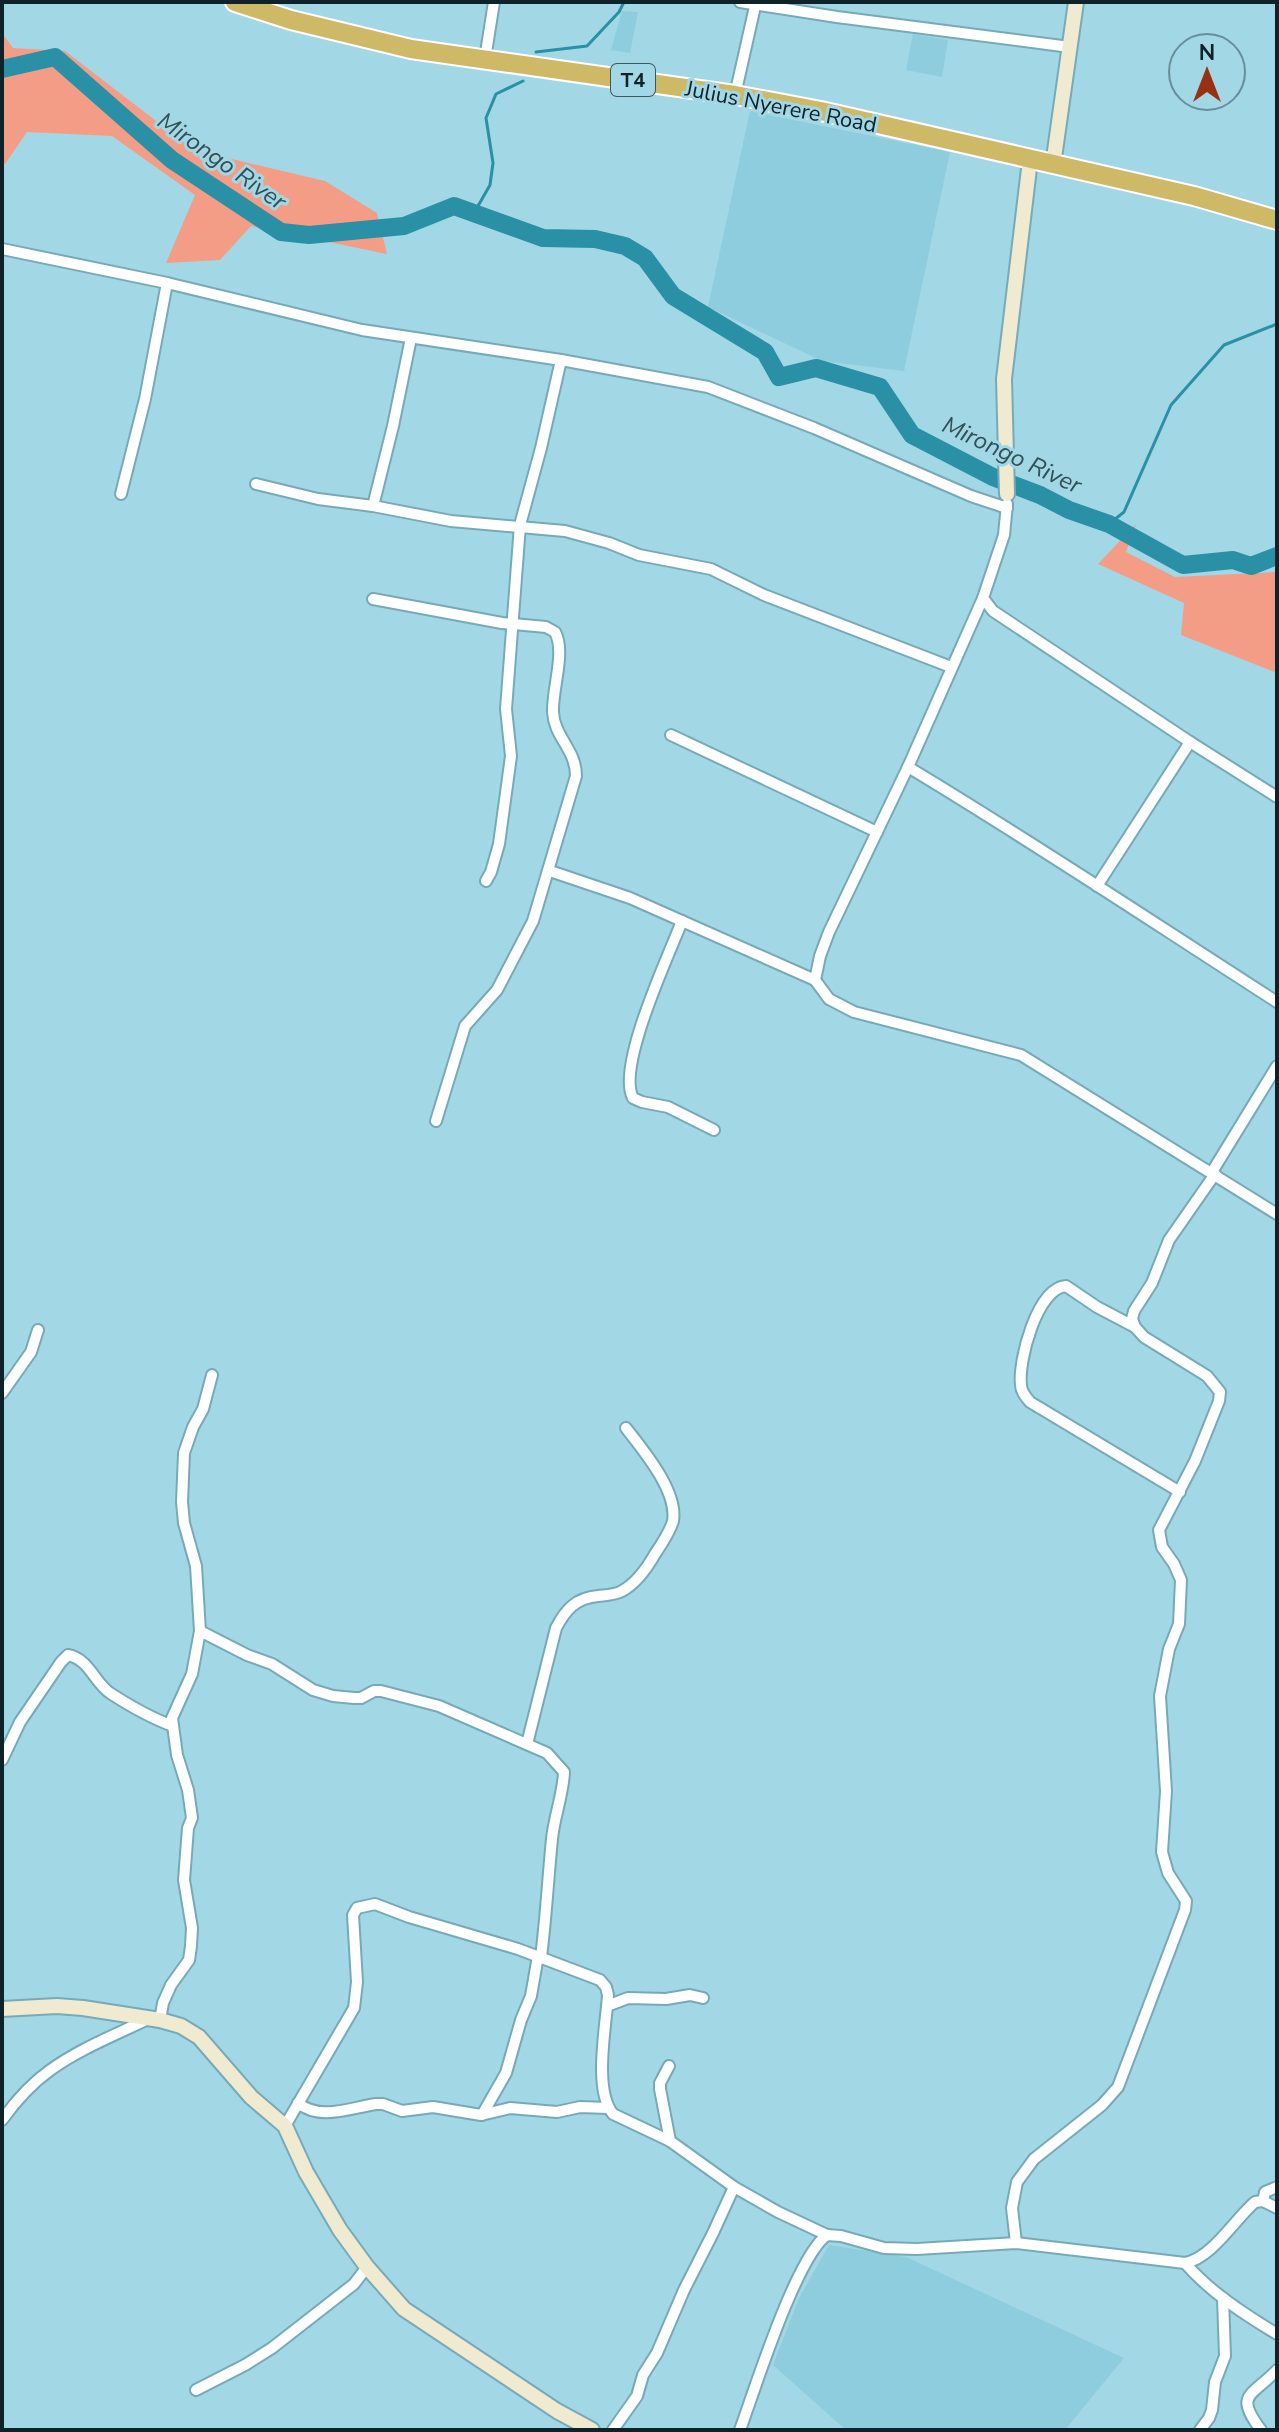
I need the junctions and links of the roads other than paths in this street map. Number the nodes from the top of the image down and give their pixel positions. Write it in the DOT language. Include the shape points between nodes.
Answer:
graph roads {
  1 [pos="235,2"];
  2 [pos="494,2"];
  3 [pos="740,2"];
  4 [pos="1076,2"];
  5 [pos="756,3"];
  6 [pos="1070,47"];
  7 [pos="485,59"];
  8 [pos="735,95"];
  9 [pos="1030,160"];
  10 [pos="1053,165"];
  11 [pos="1277,220"];
  12 [pos="2,249"];
  13 [pos="167,283"];
  14 [pos="411,338"];
  15 [pos="561,360"];
  16 [pos="256,484"];
  17 [pos="121,494"];
  18 [pos="1007,501"];
  19 [pos="373,506"];
  20 [pos="520,525"];
  21 [pos="983,598"];
  22 [pos="373,599"];
  23 [pos="512,624"];
  24 [pos="951,667"];
  25 [pos="671,735"];
  26 [pos="1190,742"];
  27 [pos="908,767"];
  28 [pos="1277,797"];
  29 [pos="877,832"];
  30 [pos="550,871"];
  31 [pos="486,881"];
  32 [pos="1097,886"];
  33 [pos="682,921"];
  34 [pos="815,980"];
  35 [pos="1277,1002"];
  36 [pos="1277,1066"];
  37 [pos="436,1121"];
  38 [pos="714,1130"];
  39 [pos="1213,1173"];
  40 [pos="1277,1214"];
  41 [pos="1135,1327"];
  42 [pos="38,1330"];
  43 [pos="212,1375"];
  44 [pos="2,1393"];
  45 [pos="626,1428"];
  46 [pos="1180,1492"];
  47 [pos="200,1631"];
  48 [pos="173,1726"];
  49 [pos="527,1744"];
  50 [pos="2,1760"];
  51 [pos="539,1957"];
  52 [pos="703,1998"];
  53 [pos="607,2006"];
  54 [pos="2,2009"];
  55 [pos="154,2019"];
  56 [pos="669,2066"];
  57 [pos="298,2103"];
  58 [pos="608,2108"];
  59 [pos="482,2115"];
  60 [pos="2,2120"];
  61 [pos="285,2126"];
  62 [pos="670,2141"];
  63 [pos="734,2187"];
  64 [pos="1277,2187"];
  65 [pos="1263,2201"];
  66 [pos="1277,2208"];
  67 [pos="827,2235"];
  68 [pos="1016,2243"];
  69 [pos="1185,2263"];
  70 [pos="367,2267"];
  71 [pos="1223,2298"];
  72 [pos="1277,2334"];
  73 [pos="1277,2370"];
  74 [pos="196,2390"];
  75 [pos="592,2430"];
  76 [pos="613,2430"];
  77 [pos="740,2430"];
  78 [pos="1200,2430"];
  79 [pos="1261,2430"];
  1 -- 7 [label="highway, Julius Nyerere Road / T4" via="361,38"];
  2 -- 7 [label="street"];
  3 -- 5 [label="street"];
  4 -- 6 [label="street"];
  5 -- 6 [label="street"];
  5 -- 8 [label="street"];
  6 -- 10 [label="street"];
  7 -- 8 [label="highway, Julius Nyerere Road / T4"];
  8 -- 9 [label="highway, Julius Nyerere Road / T4"];
  9 -- 10 [label="highway, Julius Nyerere Road / T4"];
  9 -- 18 [label="street" via="1004,379"];
  10 -- 11 [label="highway, Julius Nyerere Road / T4"];
  12 -- 13 [label="street"];
  13 -- 14 [label="street"];
  13 -- 17 [label="street"];
  14 -- 15 [label="street"];
  14 -- 19 [label="street"];
  15 -- 18 [label="street" via="708,387 971,496"];
  15 -- 20 [label="street"];
  16 -- 19 [label="street"];
  18 -- 21 [label="street" via="1004,535"];
  19 -- 20 [label="street" via="451,521"];
  20 -- 23 [label="street"];
  20 -- 24 [label="street" via="577,534 639,555 711,569 764,595"];
  21 -- 24 [label="street"];
  21 -- 26 [label="street" via="993,611"];
  22 -- 23 [label="street"];
  23 -- 30 [label="street" via="546,627 555,632 559,646 554,721 572,753 576,776"];
  23 -- 31 [label="street" via="506,709 511,756 499,844"];
  24 -- 27 [label="street"];
  25 -- 29 [label="street"];
  26 -- 28 [label="street"];
  26 -- 32 [label="street"];
  27 -- 29 [label="street"];
  27 -- 32 [label="street"];
  29 -- 34 [label="street" via="829,932"];
  30 -- 33 [label="street"];
  30 -- 37 [label="street" via="533,921 497,990 465,1026"];
  32 -- 35 [label="street"];
  33 -- 34 [label="street"];
  33 -- 38 [label="street" via="646,1011 628,1084 633,1098 668,1107"];
  34 -- 39 [label="street" via="829,999 854,1012 1021,1055"];
  36 -- 39 [label="street"];
  39 -- 40 [label="street"];
  39 -- 41 [label="street" via="1169,1240 1134,1311"];
  41 -- 46 [label="street" via="1207,1376 1220,1392"];
  41 -- 46 [label="street" via="1059,1286 1049,1293 1033,1324 1021,1385 1030,1402"];
  42 -- 44 [label="street" via="31,1352"];
  43 -- 47 [label="street" via="183,1465 184,1523 194,1554"];
  45 -- 49 [label="street" via="662,1479 672,1523 645,1571 629,1586 575,1602 562,1616"];
  46 -- 68 [label="street" via="1159,1530 1162,1547 1181,1580 1179,1624 1160,1696 1166,1791 1162,1852 1186,1901 1185,1910 1118,2087 1034,2159 1017,2182 1012,2208"];
  47 -- 48 [label="street" via="192,1674"];
  47 -- 49 [label="street" via="272,1664 313,1690 354,1698 381,1691 439,1706"];
  48 -- 50 [label="street" via="110,1693 77,1657 68,1655 20,1722"];
  48 -- 55 [label="street" via="192,1818 184,1880 191,1946 189,1960"];
  49 -- 51 [label="street" via="547,1753 564,1772"];
  51 -- 53 [label="street" via="600,1980"];
  51 -- 57 [label="street" via="375,1904 357,1908 354,2008"];
  51 -- 59 [label="street" via="506,2073"];
  52 -- 53 [label="street" via="628,1998"];
  53 -- 58 [label="street" via="602,2071"];
  54 -- 55 [label="street" via="57,2006"];
  55 -- 60 [label="street" via="48,2071"];
  55 -- 61 [label="street" via="199,2037 251,2097"];
  56 -- 62 [label="street" via="660,2089"];
  57 -- 59 [label="street" via="332,2113 376,2104 402,2111 433,2107"];
  57 -- 61 [label="street"];
  58 -- 59 [label="street" via="510,2108"];
  58 -- 62 [label="street"];
  61 -- 70 [label="street" via="306,2172"];
  62 -- 63 [label="street"];
  63 -- 67 [label="street"];
  63 -- 76 [label="street" via="637,2396"];
  64 -- 65 [label="street" via="1265,2192"];
  65 -- 66 [label="street"];
  65 -- 69 [label="street" via="1251,2204 1200,2258"];
  67 -- 68 [label="street" via="884,2248"];
  67 -- 77 [label="street" via="791,2293"];
  68 -- 69 [label="street"];
  69 -- 71 [label="street"];
  70 -- 74 [label="street" via="354,2284 272,2348"];
  70 -- 75 [label="street" via="404,2309"];
  71 -- 72 [label="street"];
  71 -- 78 [label="street" via="1225,2356 1212,2410"];
  73 -- 79 [label="street" via="1247,2402 1246,2409"];
}
